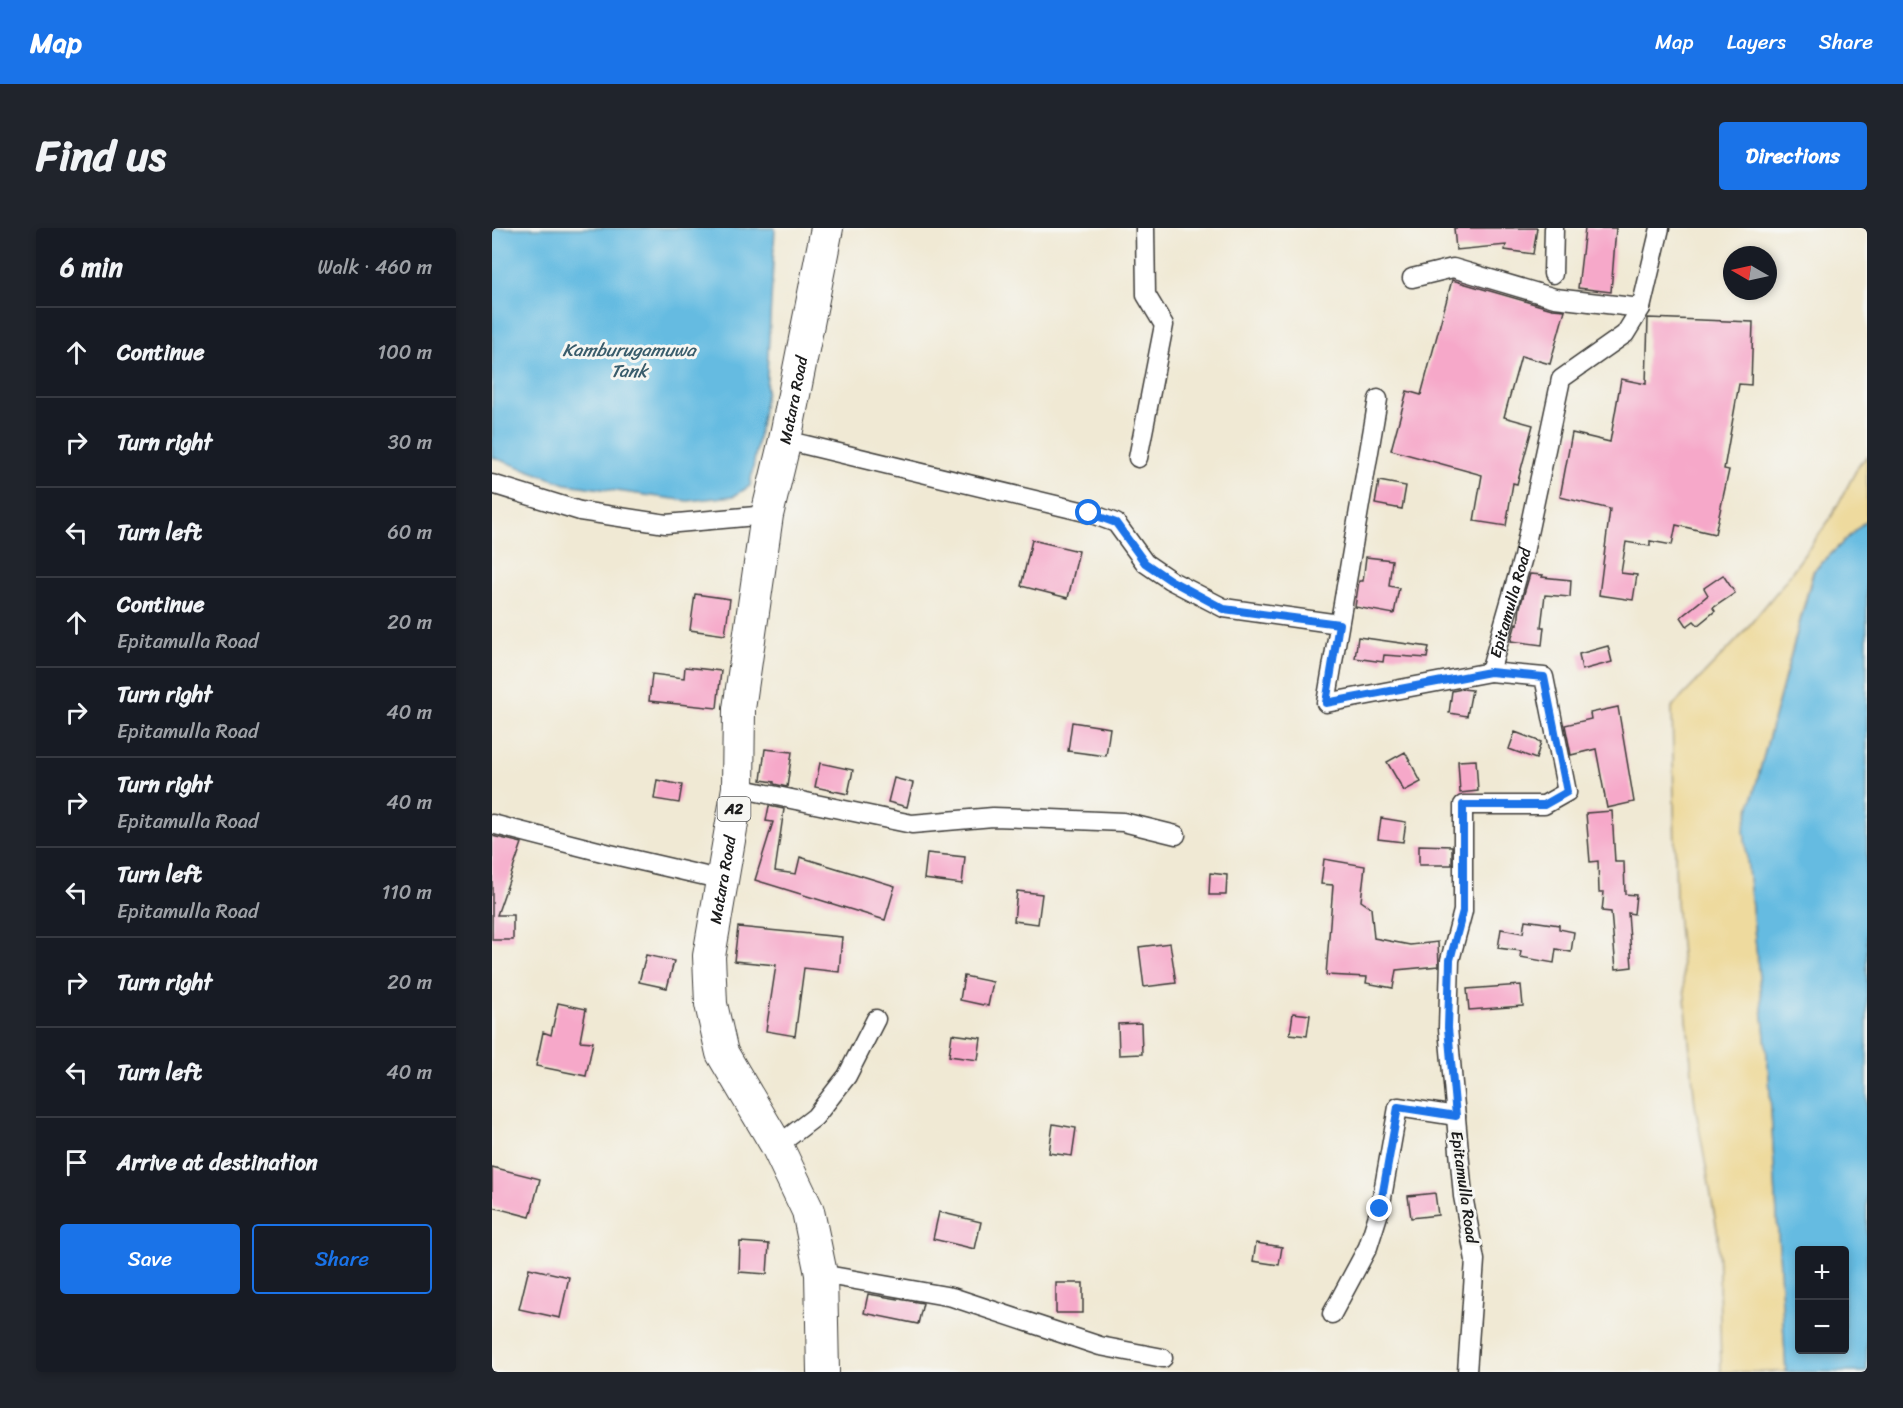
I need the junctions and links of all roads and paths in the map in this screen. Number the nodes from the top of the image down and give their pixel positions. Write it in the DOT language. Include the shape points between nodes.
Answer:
graph roads {
  1 [pos="827,228"];
  2 [pos="1145,228"];
  3 [pos="1554,228"];
  4 [pos="1660,228"];
  5 [pos="1553,274"];
  6 [pos="1412,278"];
  7 [pos="1641,308"];
  8 [pos="1378,399"];
  9 [pos="785,440"];
  10 [pos="1138,458"];
  11 [pos="492,484"];
  12 [pos="767,515"];
  13 [pos="1339,624"];
  14 [pos="1490,672"];
  15 [pos="738,788"];
  16 [pos="492,824"];
  17 [pos="1176,835"];
  18 [pos="723,880"];
  19 [pos="876,1019"];
  20 [pos="1456,1116"];
  21 [pos="777,1146"];
  22 [pos="821,1274"];
  23 [pos="1332,1314"];
  24 [pos="1163,1358"];
  25 [pos="823,1372"];
  26 [pos="1467,1372"];
  1 -- 9 [label="highway, Matara Road / A2"];
  2 -- 10 [label="street" via="1146,295 1164,325"];
  3 -- 5 [label="street"];
  4 -- 7 [label="street, Epitamulla Road"];
  6 -- 7 [label="street" via="1453,268 1555,298"];
  7 -- 14 [label="street, Epitamulla Road" via="1625,334 1561,379 1523,557"];
  8 -- 13 [label="street"];
  9 -- 12 [label="highway, Matara Road / A2"];
  9 -- 13 [label="street" via="1089,513 1116,523 1145,563 1224,609"];
  11 -- 12 [label="street" via="580,511 666,524"];
  12 -- 15 [label="highway, Matara Road / A2" via="739,709"];
  13 -- 14 [label="street" via="1326,703"];
  14 -- 20 [label="street, Epitamulla Road" via="1544,677 1567,792 1544,805 1463,805 1463,911 1450,960 1448,1028"];
  15 -- 17 [label="street" via="912,824 993,817 1123,822"];
  15 -- 18 [label="highway, Matara Road / A2"];
  16 -- 18 [label="street"];
  18 -- 21 [label="highway, Matara Road / A2" via="709,956 711,1005 722,1053"];
  19 -- 21 [label="street" via="848,1076 815,1117"];
  20 -- 23 [label="street" via="1398,1107 1380,1209 1368,1247"];
  20 -- 26 [label="street, Epitamulla Road" via="1463,1196 1475,1260"];
  21 -- 22 [label="highway, Matara Road / A2" via="808,1211"];
  22 -- 24 [label="street" via="952,1297 1100,1346"];
  22 -- 25 [label="highway, Matara Road / A2"];
}
